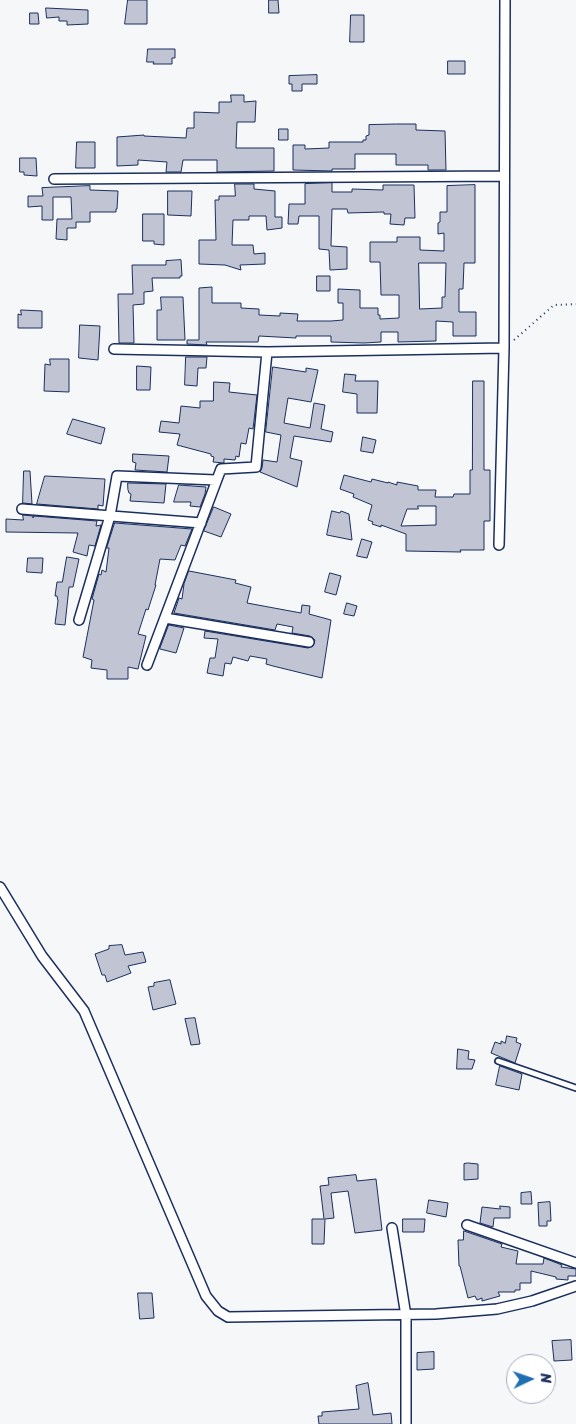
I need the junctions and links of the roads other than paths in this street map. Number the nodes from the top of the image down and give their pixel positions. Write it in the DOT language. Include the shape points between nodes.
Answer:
graph roads {
  1 [pos="505,0"];
  2 [pos="504,176"];
  3 [pos="54,179"];
  4 [pos="504,348"];
  5 [pos="114,349"];
  6 [pos="266,352"];
  7 [pos="216,480"];
  8 [pos="22,509"];
  9 [pos="110,516"];
  10 [pos="201,523"];
  11 [pos="498,545"];
  12 [pos="165,618"];
  13 [pos="79,620"];
  14 [pos="309,642"];
  15 [pos="147,665"];
  16 [pos="0,887"];
  17 [pos="498,1061"];
  18 [pos="576,1088"];
  19 [pos="467,1225"];
  20 [pos="392,1228"];
  21 [pos="576,1263"];
  22 [pos="576,1286"];
  23 [pos="406,1316"];
  24 [pos="406,1424"];
  1 -- 2 [label="street"];
  2 -- 3 [label="street"];
  2 -- 4 [label="street"];
  4 -- 6 [label="street"];
  4 -- 11 [label="street"];
  5 -- 6 [label="street"];
  6 -- 7 [label="street" via="256,468 221,469"];
  7 -- 9 [label="street" via="117,476"];
  7 -- 10 [label="street"];
  8 -- 9 [label="street"];
  9 -- 10 [label="street"];
  9 -- 13 [label="street"];
  10 -- 12 [label="street"];
  12 -- 14 [label="street"];
  12 -- 15 [label="street"];
  16 -- 23 [label="street" via="42,956 84,1011 206,1296 218,1311 228,1317"];
  17 -- 18 [label="lane"];
  19 -- 21 [label="street"];
  20 -- 23 [label="street"];
  22 -- 23 [label="street" via="497,1309"];
  23 -- 24 [label="street"];
}
